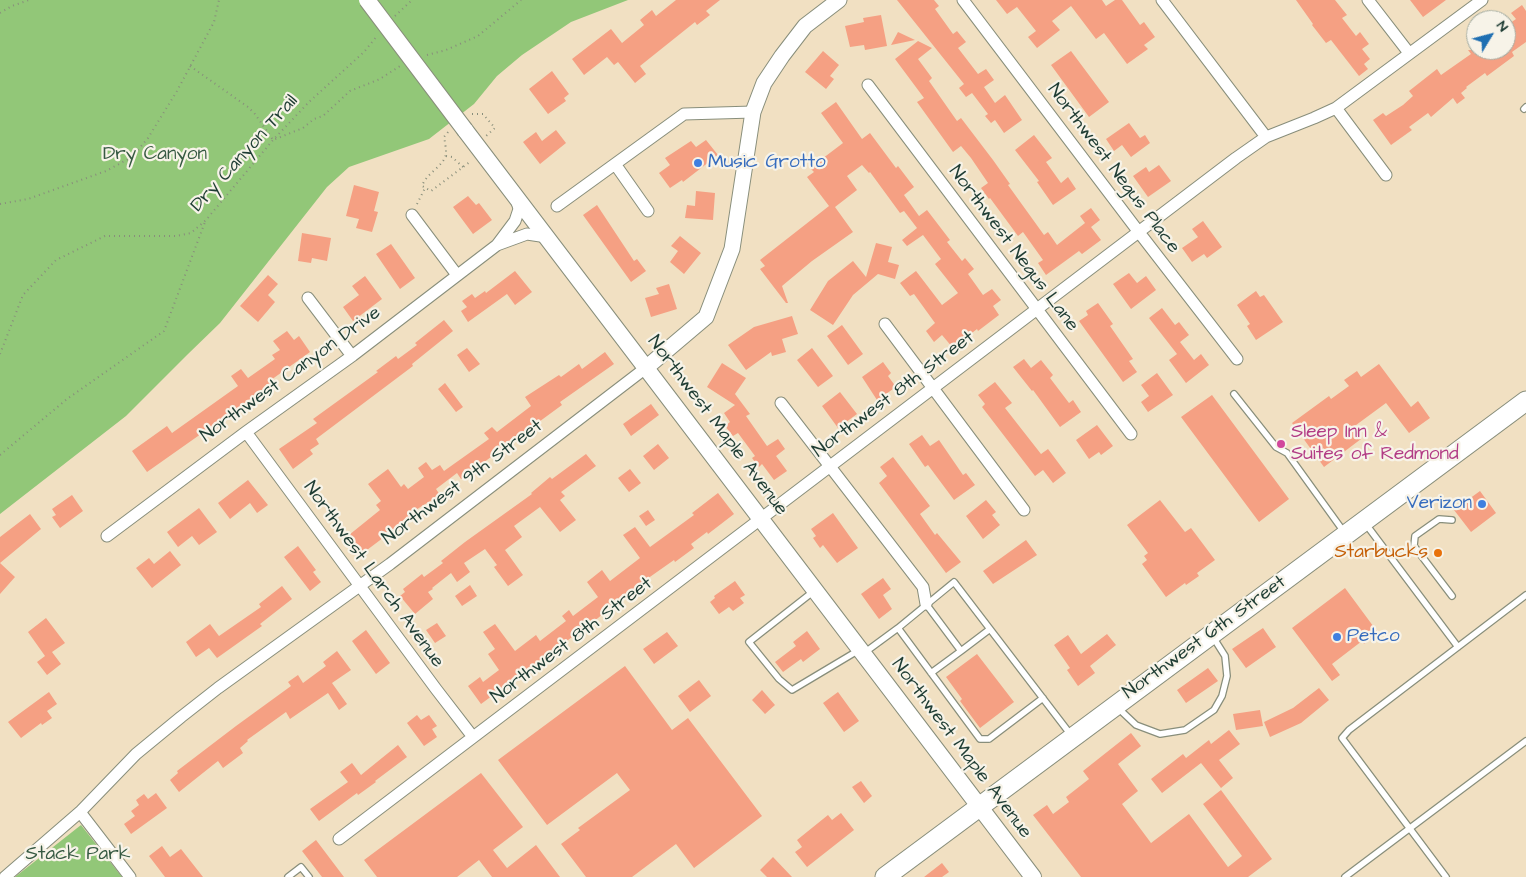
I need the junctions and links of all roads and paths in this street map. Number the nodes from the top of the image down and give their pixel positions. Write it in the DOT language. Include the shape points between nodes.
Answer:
graph roads {
  1 [pos="29,0"];
  2 [pos="220,0"];
  3 [pos="368,0"];
  4 [pos="412,0"];
  5 [pos="521,0"];
  6 [pos="839,0"];
  7 [pos="963,0"];
  8 [pos="1162,0"];
  9 [pos="1368,0"];
  10 [pos="1482,0"];
  11 [pos="0,13"];
  12 [pos="394,17"];
  13 [pos="382,31"];
  14 [pos="1409,53"];
  15 [pos="427,55"];
  16 [pos="401,65"];
  17 [pos="190,66"];
  18 [pos="868,85"];
  19 [pos="1336,108"];
  20 [pos="753,112"];
  21 [pos="496,128"];
  22 [pos="486,135"];
  23 [pos="1266,137"];
  24 [pos="273,140"];
  25 [pos="444,140"];
  26 [pos="483,152"];
  27 [pos="446,156"];
  28 [pos="615,164"];
  29 [pos="463,167"];
  30 [pos="1386,175"];
  31 [pos="425,187"];
  32 [pos="515,195"];
  33 [pos="0,204"];
  34 [pos="557,206"];
  35 [pos="648,211"];
  36 [pos="412,215"];
  37 [pos="206,220"];
  38 [pos="1138,231"];
  39 [pos="547,237"];
  40 [pos="497,245"];
  41 [pos="457,275"];
  42 [pos="308,298"];
  43 [pos="1036,308"];
  44 [pos="885,324"];
  45 [pos="0,354"];
  46 [pos="352,356"];
  47 [pos="1237,359"];
  48 [pos="647,368"];
  49 [pos="933,387"];
  50 [pos="1234,394"];
  51 [pos="1526,401"];
  52 [pos="781,403"];
  53 [pos="246,432"];
  54 [pos="1131,434"];
  55 [pos="0,455"];
  56 [pos="829,466"];
  57 [pos="1024,510"];
  58 [pos="761,518"];
  59 [pos="1452,520"];
  60 [pos="1363,522"];
  61 [pos="1346,534"];
  62 [pos="107,536"];
  63 [pos="359,586"];
  64 [pos="816,590"];
  65 [pos="1526,595"];
  66 [pos="1452,596"];
  67 [pos="926,604"];
  68 [pos="898,628"];
  69 [pos="990,629"];
  70 [pos="1211,634"];
  71 [pos="1458,647"];
  72 [pos="961,650"];
  73 [pos="863,651"];
  74 [pos="931,673"];
  75 [pos="1043,698"];
  76 [pos="1114,705"];
  77 [pos="473,737"];
  78 [pos="1073,737"];
  79 [pos="1526,741"];
  80 [pos="979,806"];
  81 [pos="80,812"];
  82 [pos="1410,828"];
  83 [pos="339,839"];
  84 [pos="5,877"];
  85 [pos="130,877"];
  86 [pos="288,877"];
  87 [pos="309,877"];
  88 [pos="885,877"];
  89 [pos="1033,877"];
  90 [pos="1345,877"];
  91 [pos="1446,877"];
  1 -- 11 [label="path"];
  2 -- 17 [label="path" via="214,22"];
  3 -- 26 [label="main road, Northwest Maple Avenue, bridge"];
  4 -- 12 [label="path"];
  5 -- 15 [label="path" via="478,36"];
  6 -- 20 [label="street" via="806,26 782,56 764,83"];
  7 -- 38 [label="street, Northwest Negus Place"];
  8 -- 23 [label="street"];
  9 -- 14 [label="street"];
  10 -- 14 [label="street, Northwest 8th Street"];
  13 -- 24 [label="path, Dry Canyon Trail"];
  14 -- 19 [label="street, Northwest 8th Street"];
  16 -- 24 [label="path" via="380,79 350,91 323,116 303,128"];
  17 -- 24 [label="path" via="248,107"];
  17 -- 33 [label="path" via="148,138 132,157 98,174 28,199"];
  18 -- 43 [label="street, Northwest Negus Lane"];
  19 -- 23 [label="street, Northwest 8th Street"];
  19 -- 30 [label="street"];
  20 -- 28 [label="street" via="684,114"];
  20 -- 48 [label="street, Northwest 9th Street" via="732,249 706,317"];
  21 -- 22 [label="path"];
  23 -- 38 [label="street, Northwest 8th Street"];
  24 -- 37 [label="path, Dry Canyon Trail"];
  25 -- 27 [label="path"];
  26 -- 29 [label="path"];
  26 -- 32 [label="main road, Northwest Maple Avenue"];
  27 -- 29 [label="path" via="457,160"];
  27 -- 31 [label="path" via="426,176 422,186"];
  28 -- 34 [label="street"];
  28 -- 35 [label="street"];
  29 -- 31 [label="path" via="431,191"];
  31 -- 36 [label="path"];
  32 -- 39 [label="main road, Northwest Maple Avenue"];
  32 -- 40 [label="street, Northwest Canyon Drive" via="519,210 515,222"];
  36 -- 41 [label="street"];
  37 -- 45 [label="path, Dry Canyon Trail" via="191,233 176,236 105,236 56,260 23,295"];
  37 -- 55 [label="path" via="164,331 68,399"];
  38 -- 43 [label="street, Northwest 8th Street"];
  38 -- 47 [label="street, Northwest Negus Place"];
  39 -- 40 [label="street, Northwest Canyon Drive" via="528,234"];
  39 -- 48 [label="main road, Northwest Maple Avenue"];
  40 -- 41 [label="street, Northwest Canyon Drive"];
  41 -- 46 [label="street, Northwest Canyon Drive"];
  42 -- 46 [label="street"];
  43 -- 49 [label="street, Northwest 8th Street"];
  43 -- 54 [label="street, Northwest Negus Lane"];
  44 -- 49 [label="street"];
  46 -- 53 [label="street, Northwest Canyon Drive"];
  48 -- 58 [label="main road, Northwest Maple Avenue"];
  48 -- 63 [label="street, Northwest 9th Street"];
  49 -- 56 [label="street, Northwest 8th Street"];
  49 -- 57 [label="street"];
  50 -- 61 [label="lane" via="1276,447 1287,453"];
  51 -- 60 [label="main road, Northwest 6th Street"];
  52 -- 56 [label="street"];
  53 -- 62 [label="street, Northwest Canyon Drive"];
  53 -- 63 [label="street, Northwest Larch Avenue"];
  56 -- 58 [label="street, Northwest 8th Street"];
  56 -- 67 [label="street" via="923,587"];
  58 -- 64 [label="main road, Northwest Maple Avenue"];
  58 -- 77 [label="street, Northwest 8th Street"];
  59 -- 66 [label="lane" via="1440,519 1431,525 1415,536 1414,546"];
  60 -- 61 [label="main road, Northwest 6th Street"];
  60 -- 71 [label="lane"];
  61 -- 70 [label="main road, Northwest 6th Street"];
  63 -- 77 [label="street, Northwest Larch Avenue"];
  63 -- 81 [label="street, Northwest 9th Street" via="181,717 136,754"];
  64 -- 73 [label="main road, Northwest Maple Avenue"];
  64 -- 73 [label="lane" via="749,642 792,690"];
  65 -- 71 [label="lane"];
  67 -- 68 [label="lane"];
  67 -- 69 [label="lane" via="954,582"];
  67 -- 72 [label="lane"];
  68 -- 73 [label="lane"];
  68 -- 74 [label="lane"];
  69 -- 72 [label="lane"];
  69 -- 75 [label="lane"];
  70 -- 76 [label="main road, Northwest 6th Street"];
  70 -- 76 [label="lane" via="1225,656 1227,676 1214,710 1185,730 1160,734 1136,726"];
  71 -- 82 [label="lane" via="1342,738"];
  72 -- 74 [label="lane"];
  73 -- 80 [label="main road, Northwest Maple Avenue"];
  74 -- 75 [label="lane" via="980,739 989,739"];
  75 -- 78 [label="lane"];
  76 -- 78 [label="main road, Northwest 6th Street"];
  77 -- 83 [label="street, Northwest 8th Street"];
  78 -- 80 [label="main road, Northwest 6th Street"];
  79 -- 82 [label="lane"];
  80 -- 88 [label="main road, Northwest 6th Street"];
  80 -- 89 [label="main road, Northwest Maple Avenue"];
  81 -- 84 [label="street"];
  81 -- 85 [label="street"];
  82 -- 90 [label="lane"];
  82 -- 91 [label="lane"];
  86 -- 87 [label="lane" via="301,867"];
}
